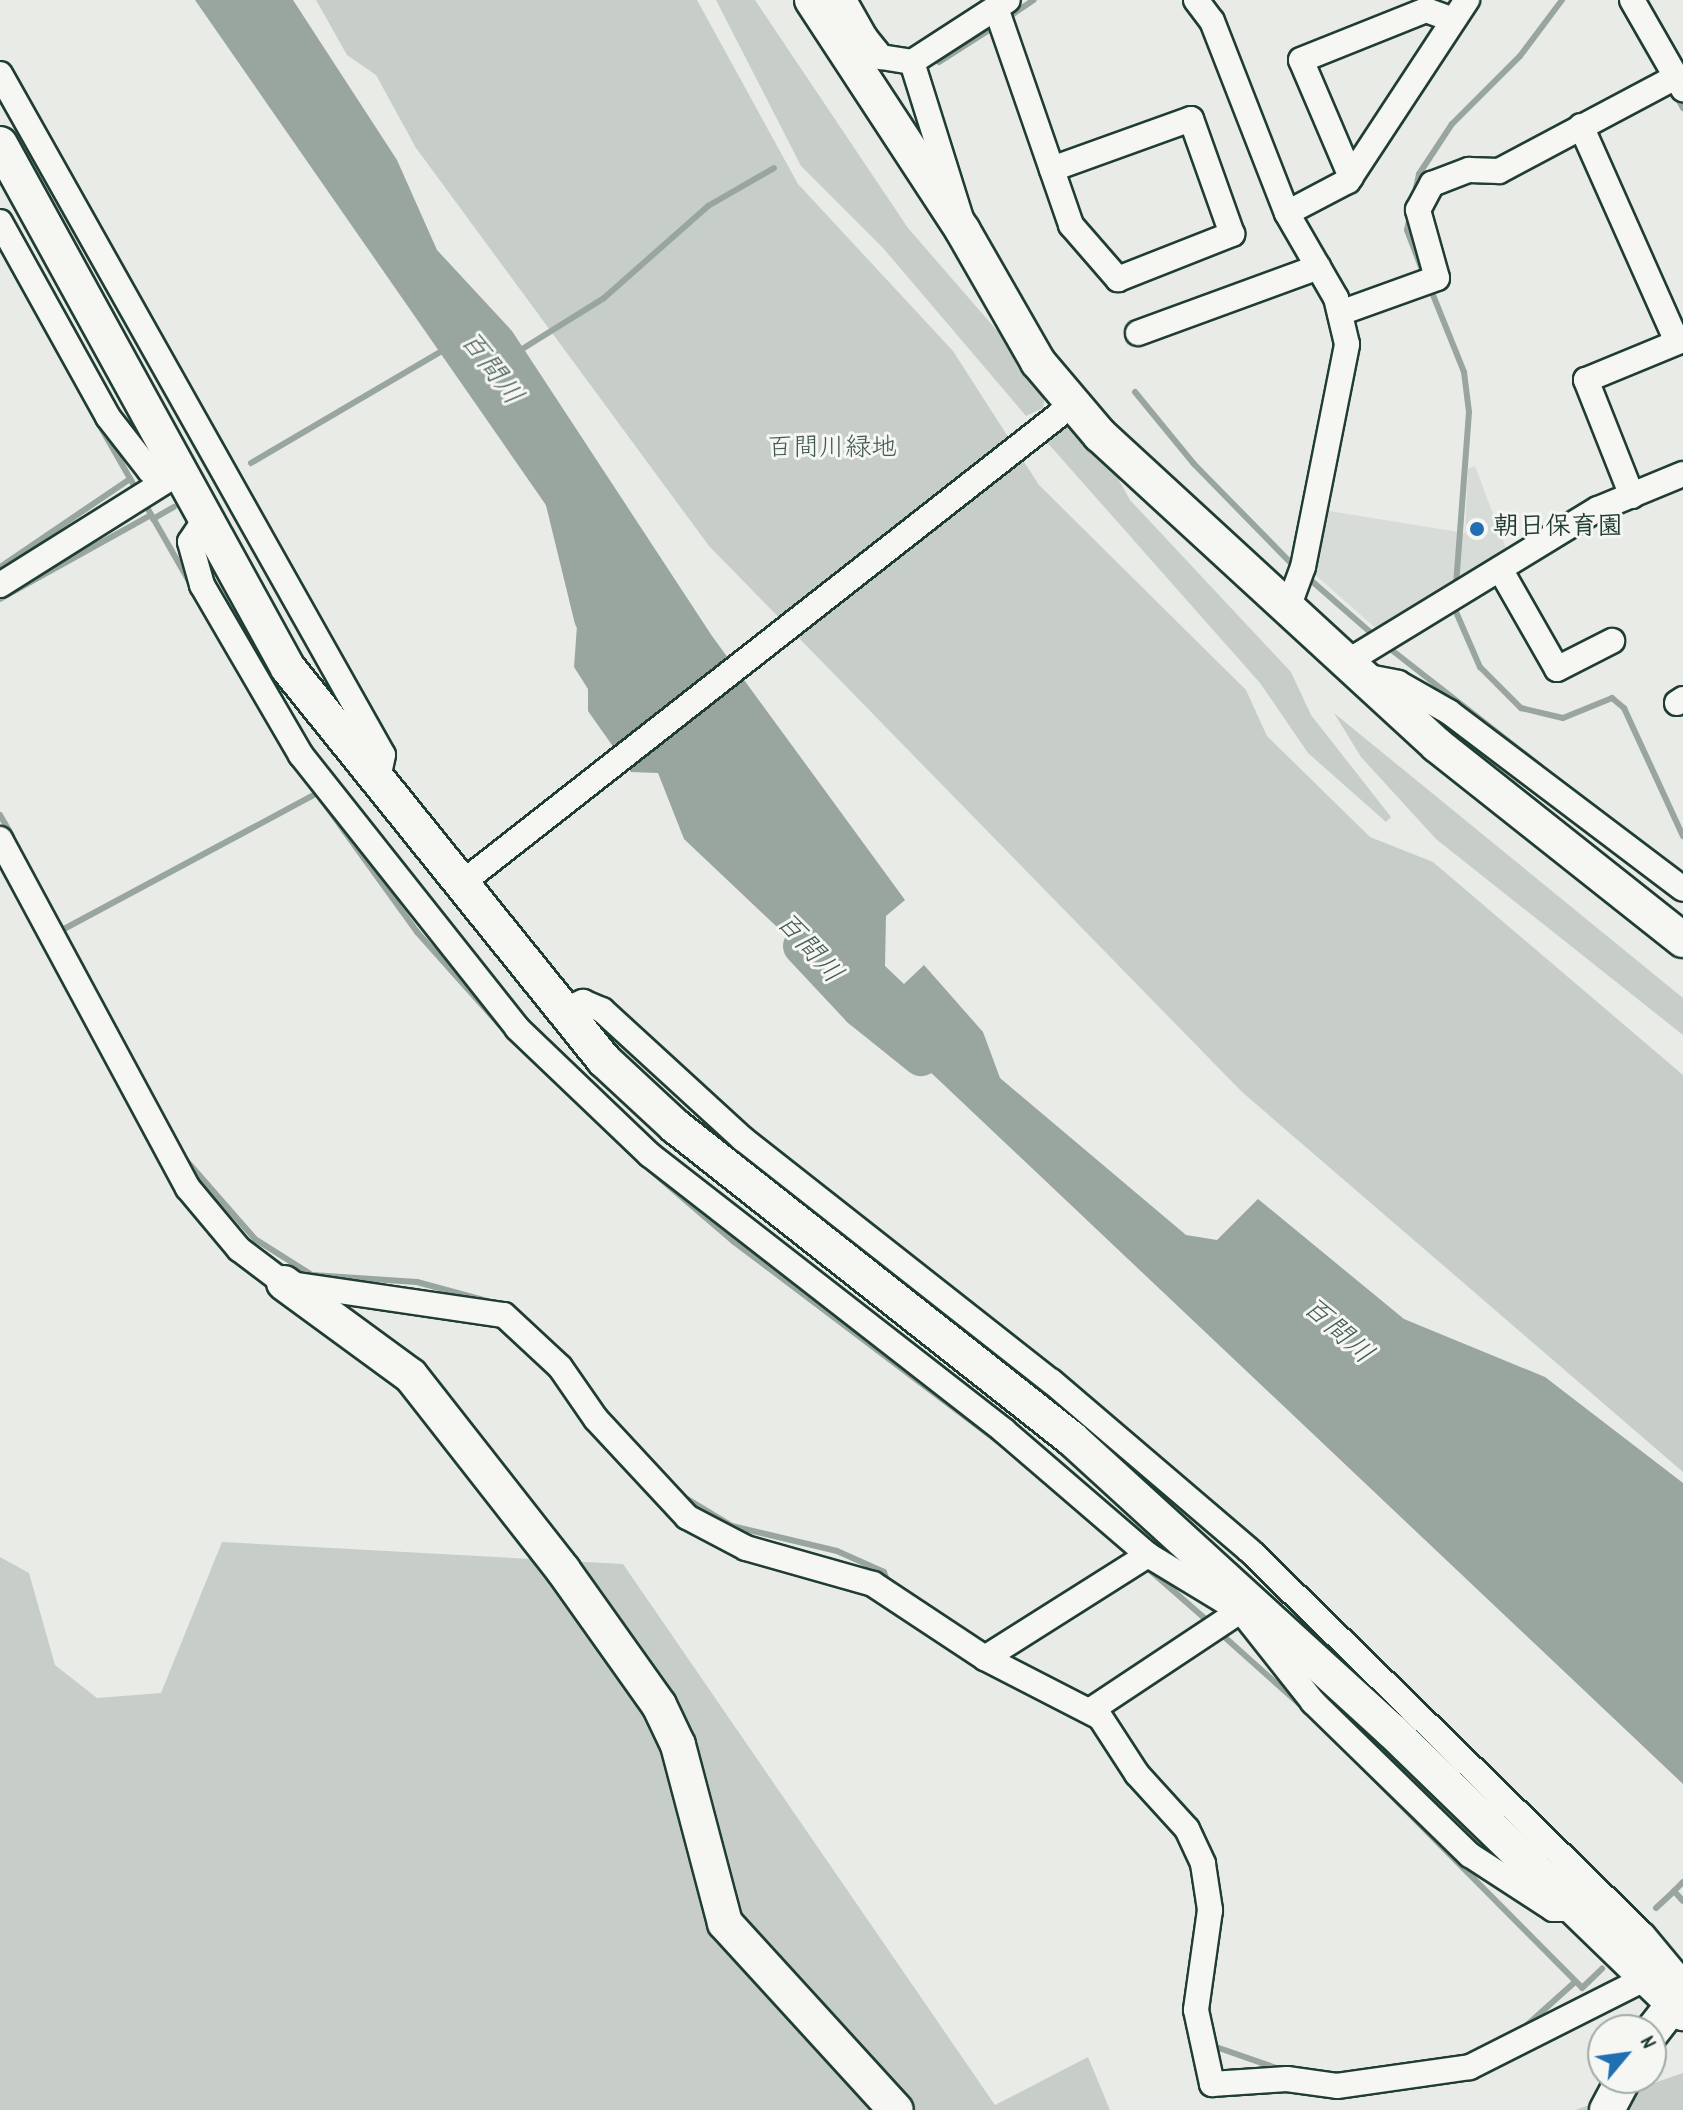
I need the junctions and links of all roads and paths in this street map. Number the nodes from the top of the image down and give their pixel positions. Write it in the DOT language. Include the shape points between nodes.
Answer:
graph roads {
  1 [pos="812,0"];
  2 [pos="844,0"];
  3 [pos="1196,0"];
  4 [pos="1632,0"];
  5 [pos="1459,9"];
  6 [pos="1002,14"];
  7 [pos="865,37"];
  8 [pos="912,62"];
  9 [pos="860,72"];
  10 [pos="0,74"];
  11 [pos="1675,78"];
  12 [pos="1581,126"];
  13 [pos="0,144"];
  14 [pos="1052,169"];
  15 [pos="1351,177"];
  16 [pos="1287,213"];
  17 [pos="0,222"];
  18 [pos="963,231"];
  19 [pos="1318,267"];
  20 [pos="1340,313"];
  21 [pos="1138,333"];
  22 [pos="1680,341"];
  23 [pos="1067,409"];
  24 [pos="1683,474"];
  25 [pos="173,476"];
  26 [pos="1632,496"];
  27 [pos="204,521"];
  28 [pos="1500,569"];
  29 [pos="1298,583"];
  30 [pos="0,585"];
  31 [pos="1612,641"];
  32 [pos="1354,669"];
  33 [pos="377,783"];
  34 [pos="0,839"];
  35 [pos="473,875"];
  36 [pos="1683,889"];
  37 [pos="1683,940"];
  38 [pos="564,1010"];
  39 [pos="284,1283"];
  40 [pos="1143,1561"];
  41 [pos="1248,1607"];
  42 [pos="985,1658"];
  43 [pos="1091,1710"];
  44 [pos="1646,1978"];
  45 [pos="1680,2000"];
  46 [pos="896,2110"];
  1 -- 9 [label="street"];
  2 -- 7 [label="street"];
  3 -- 16 [label="street" via="1212,21"];
  4 -- 11 [label="street"];
  5 -- 15 [label="street" via="1425,72"];
  5 -- 15 [label="street" via="1426,10 1301,60"];
  6 -- 8 [label="street"];
  6 -- 14 [label="street"];
  7 -- 8 [label="street" via="881,57"];
  7 -- 9 [label="street"];
  8 -- 18 [label="street"];
  9 -- 18 [label="street"];
  10 -- 33 [label="street" via="383,755"];
  11 -- 12 [label="street"];
  12 -- 20 [label="street" via="1499,171 1469,170 1425,191 1418,210 1437,278"];
  12 -- 22 [label="street"];
  13 -- 25 [label="street"];
  14 -- 14 [label="street" via="1071,225 1118,279 1232,234 1191,119"];
  15 -- 16 [label="street"];
  16 -- 19 [label="street"];
  17 -- 25 [label="street" via="108,417 150,471"];
  18 -- 23 [label="street"];
  19 -- 20 [label="street"];
  19 -- 21 [label="street"];
  20 -- 29 [label="street" via="1347,344"];
  22 -- 26 [label="street" via="1586,380"];
  23 -- 29 [label="street" via="1131,466"];
  23 -- 35 [label="street"];
  24 -- 26 [label="street"];
  25 -- 27 [label="street"];
  25 -- 30 [label="street"];
  26 -- 28 [label="street"];
  27 -- 33 [label="street" via="288,668"];
  27 -- 40 [label="street" via="190,542 202,585 301,755 508,1018 650,1155 1004,1431"];
  28 -- 31 [label="street" via="1557,669"];
  28 -- 32 [label="street" via="1382,642"];
  29 -- 32 [label="street"];
  32 -- 36 [label="street" via="1398,683 1449,712"];
  32 -- 37 [label="street"];
  33 -- 35 [label="street"];
  34 -- 39 [label="street" via="188,1188 239,1249"];
  35 -- 38 [label="street"];
  38 -- 41 [label="street" via="604,1060 675,1126 1072,1439"];
  38 -- 45 [label="street" via="583,1002 602,1010 731,1129 1051,1381 1250,1551 1621,1912"];
  39 -- 42 [label="street" via="504,1315 560,1367 605,1430 687,1517 746,1548 873,1584"];
  39 -- 46 [label="street" via="411,1376 563,1570 659,1705 678,1745 725,1923"];
  40 -- 41 [label="street"];
  40 -- 42 [label="street"];
  41 -- 43 [label="street"];
  41 -- 44 [label="street"];
  42 -- 43 [label="street"];
  43 -- 44 [label="street" via="1200,1855 1210,1910 1196,2010 1212,2084 1287,2079 1337,2086 1470,2067"];
  44 -- 45 [label="street"];
}
